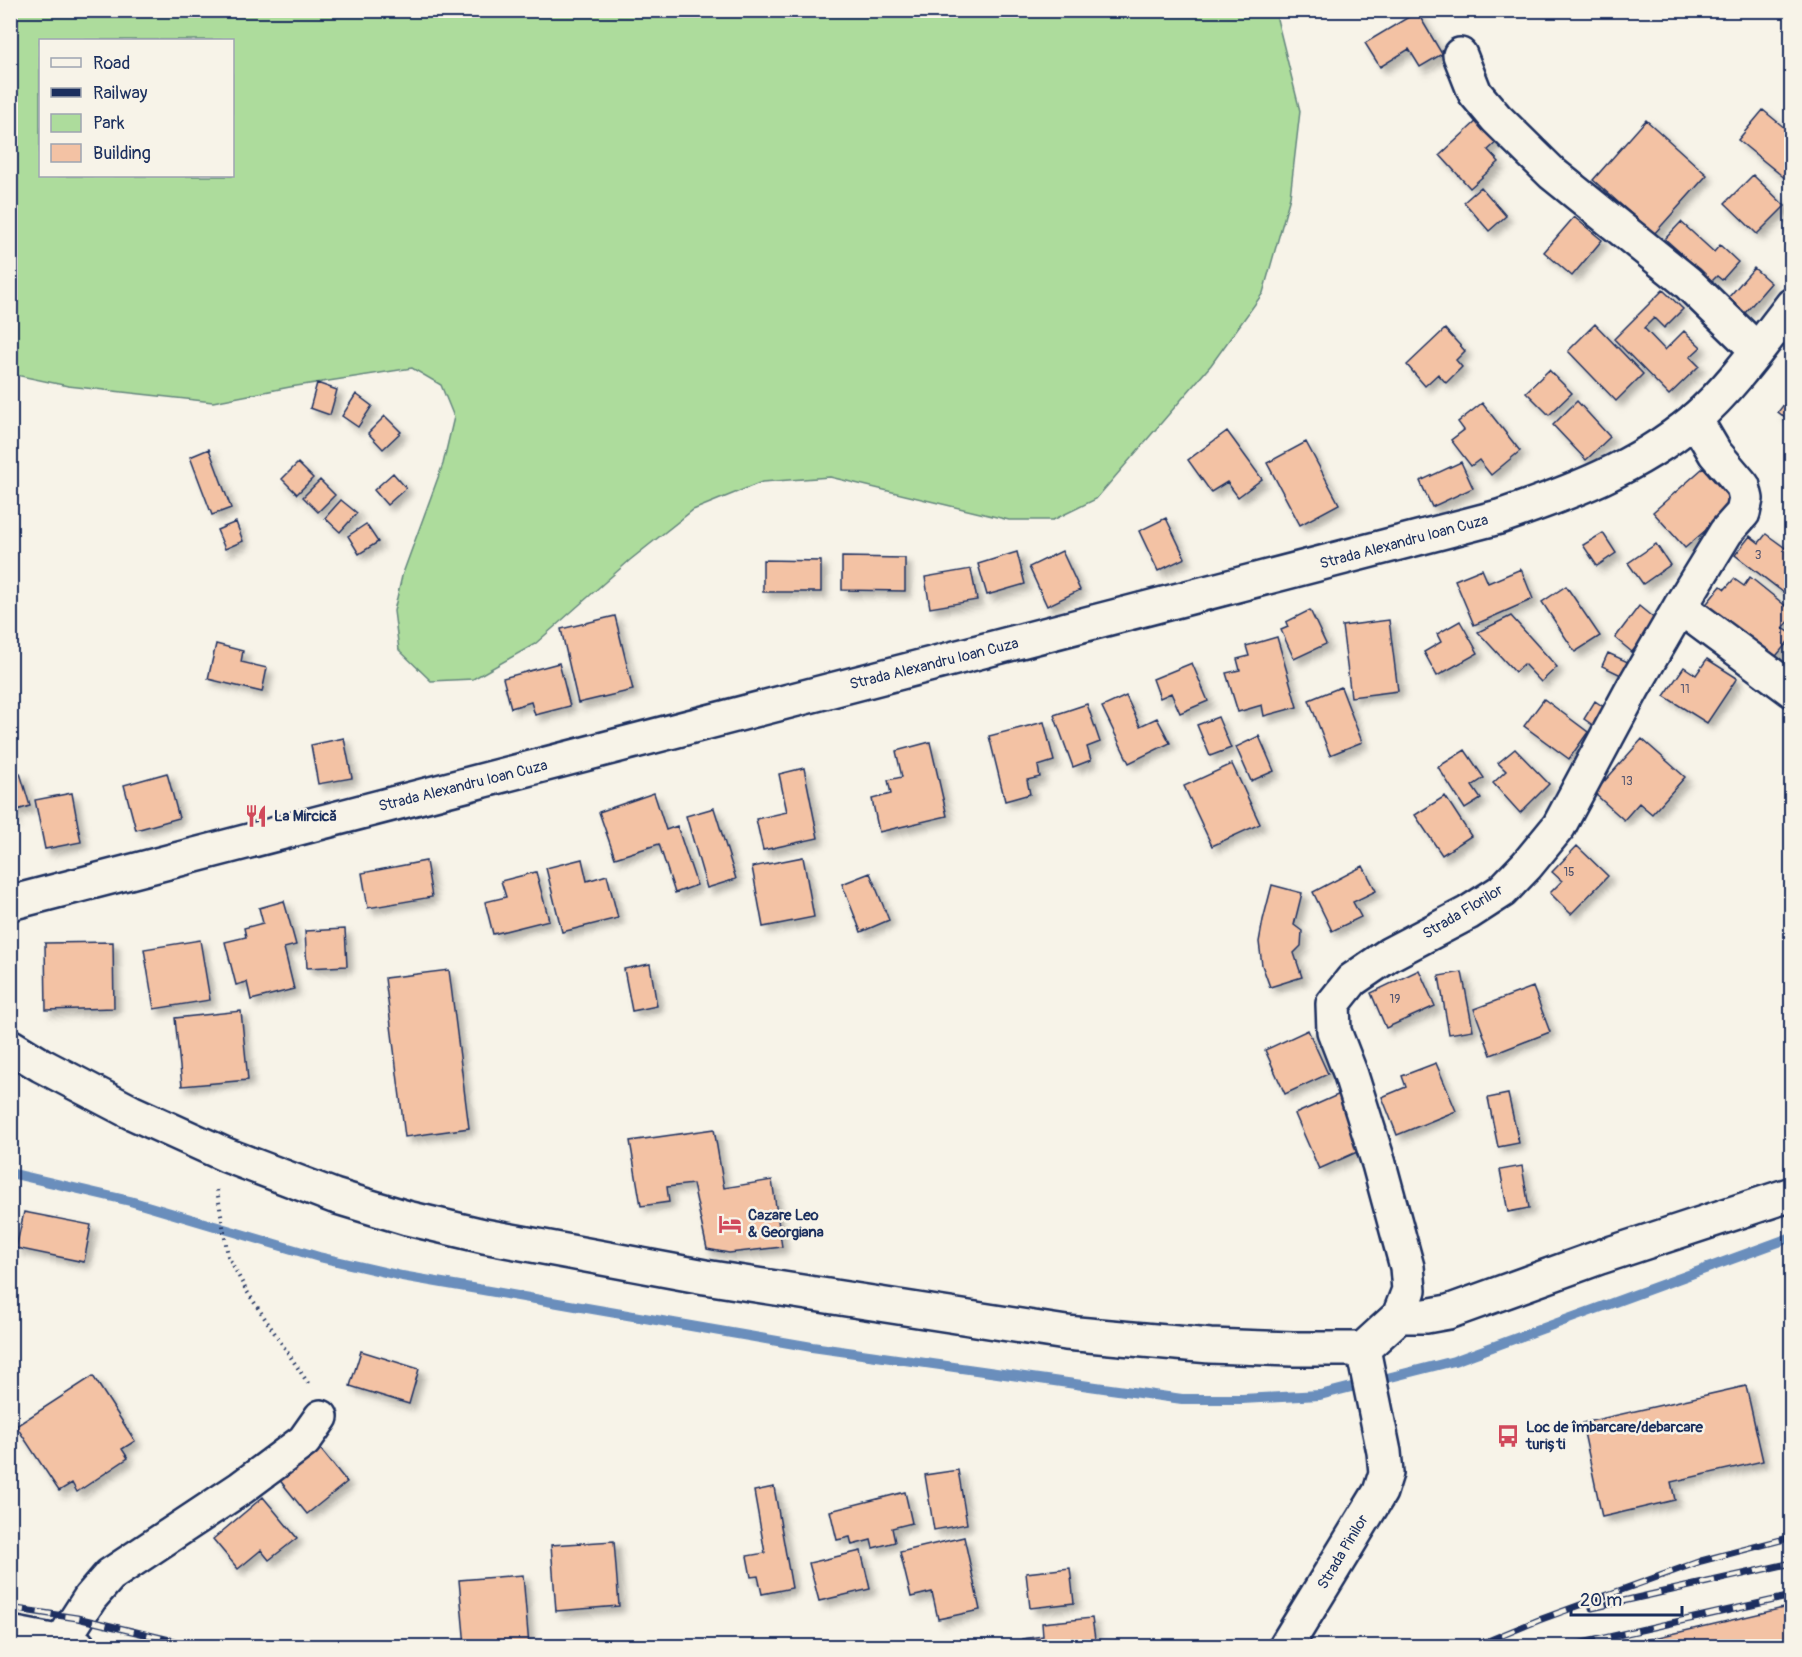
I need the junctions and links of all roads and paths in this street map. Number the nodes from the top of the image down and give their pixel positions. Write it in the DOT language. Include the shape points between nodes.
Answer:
graph roads {
  1 [pos="1460,55"];
  2 [pos="1791,305"];
  3 [pos="1757,350"];
  4 [pos="1695,419"];
  5 [pos="1680,607"];
  6 [pos="1791,690"];
  7 [pos="10,903"];
  8 [pos="10,1046"];
  9 [pos="216,1183"];
  10 [pos="1791,1194"];
  11 [pos="1398,1316"];
  12 [pos="1363,1349"];
  13 [pos="321,1417"];
  14 [pos="10,1633"];
  15 [pos="69,1645"];
  16 [pos="1286,1647"];
  1 -- 3 [label="street" via="1475,93 1496,118 1553,174 1687,282"];
  2 -- 3 [label="street, Strada Alexandru Ioan Cuza"];
  3 -- 4 [label="street, Strada Alexandru Ioan Cuza"];
  4 -- 5 [label="street, Strada Florilor" via="1715,453 1743,486 1746,499 1743,513 1726,532"];
  4 -- 7 [label="street, Strada Alexandru Ioan Cuza" via="1620,470 1566,494 1489,520"];
  5 -- 6 [label="street"];
  5 -- 11 [label="street, Strada Florilor" via="1559,826 1527,865 1502,891 1352,980 1333,1004 1334,1031 1379,1164 1407,1267 1409,1290"];
  8 -- 12 [label="street" via="131,1112 226,1155 334,1196 484,1236 705,1277 1066,1333 1210,1346"];
  9 -- 13 [label="path" via="228,1256 310,1386"];
  10 -- 11 [label="street" via="1448,1312"];
  11 -- 12 [label="street, Strada Florilor"];
  12 -- 16 [label="street, Strada Pinilor" via="1386,1473 1380,1491"];
  13 -- 15 [label="street" via="295,1448 110,1575 90,1598"];
  14 -- 15 [label="street"];
}
